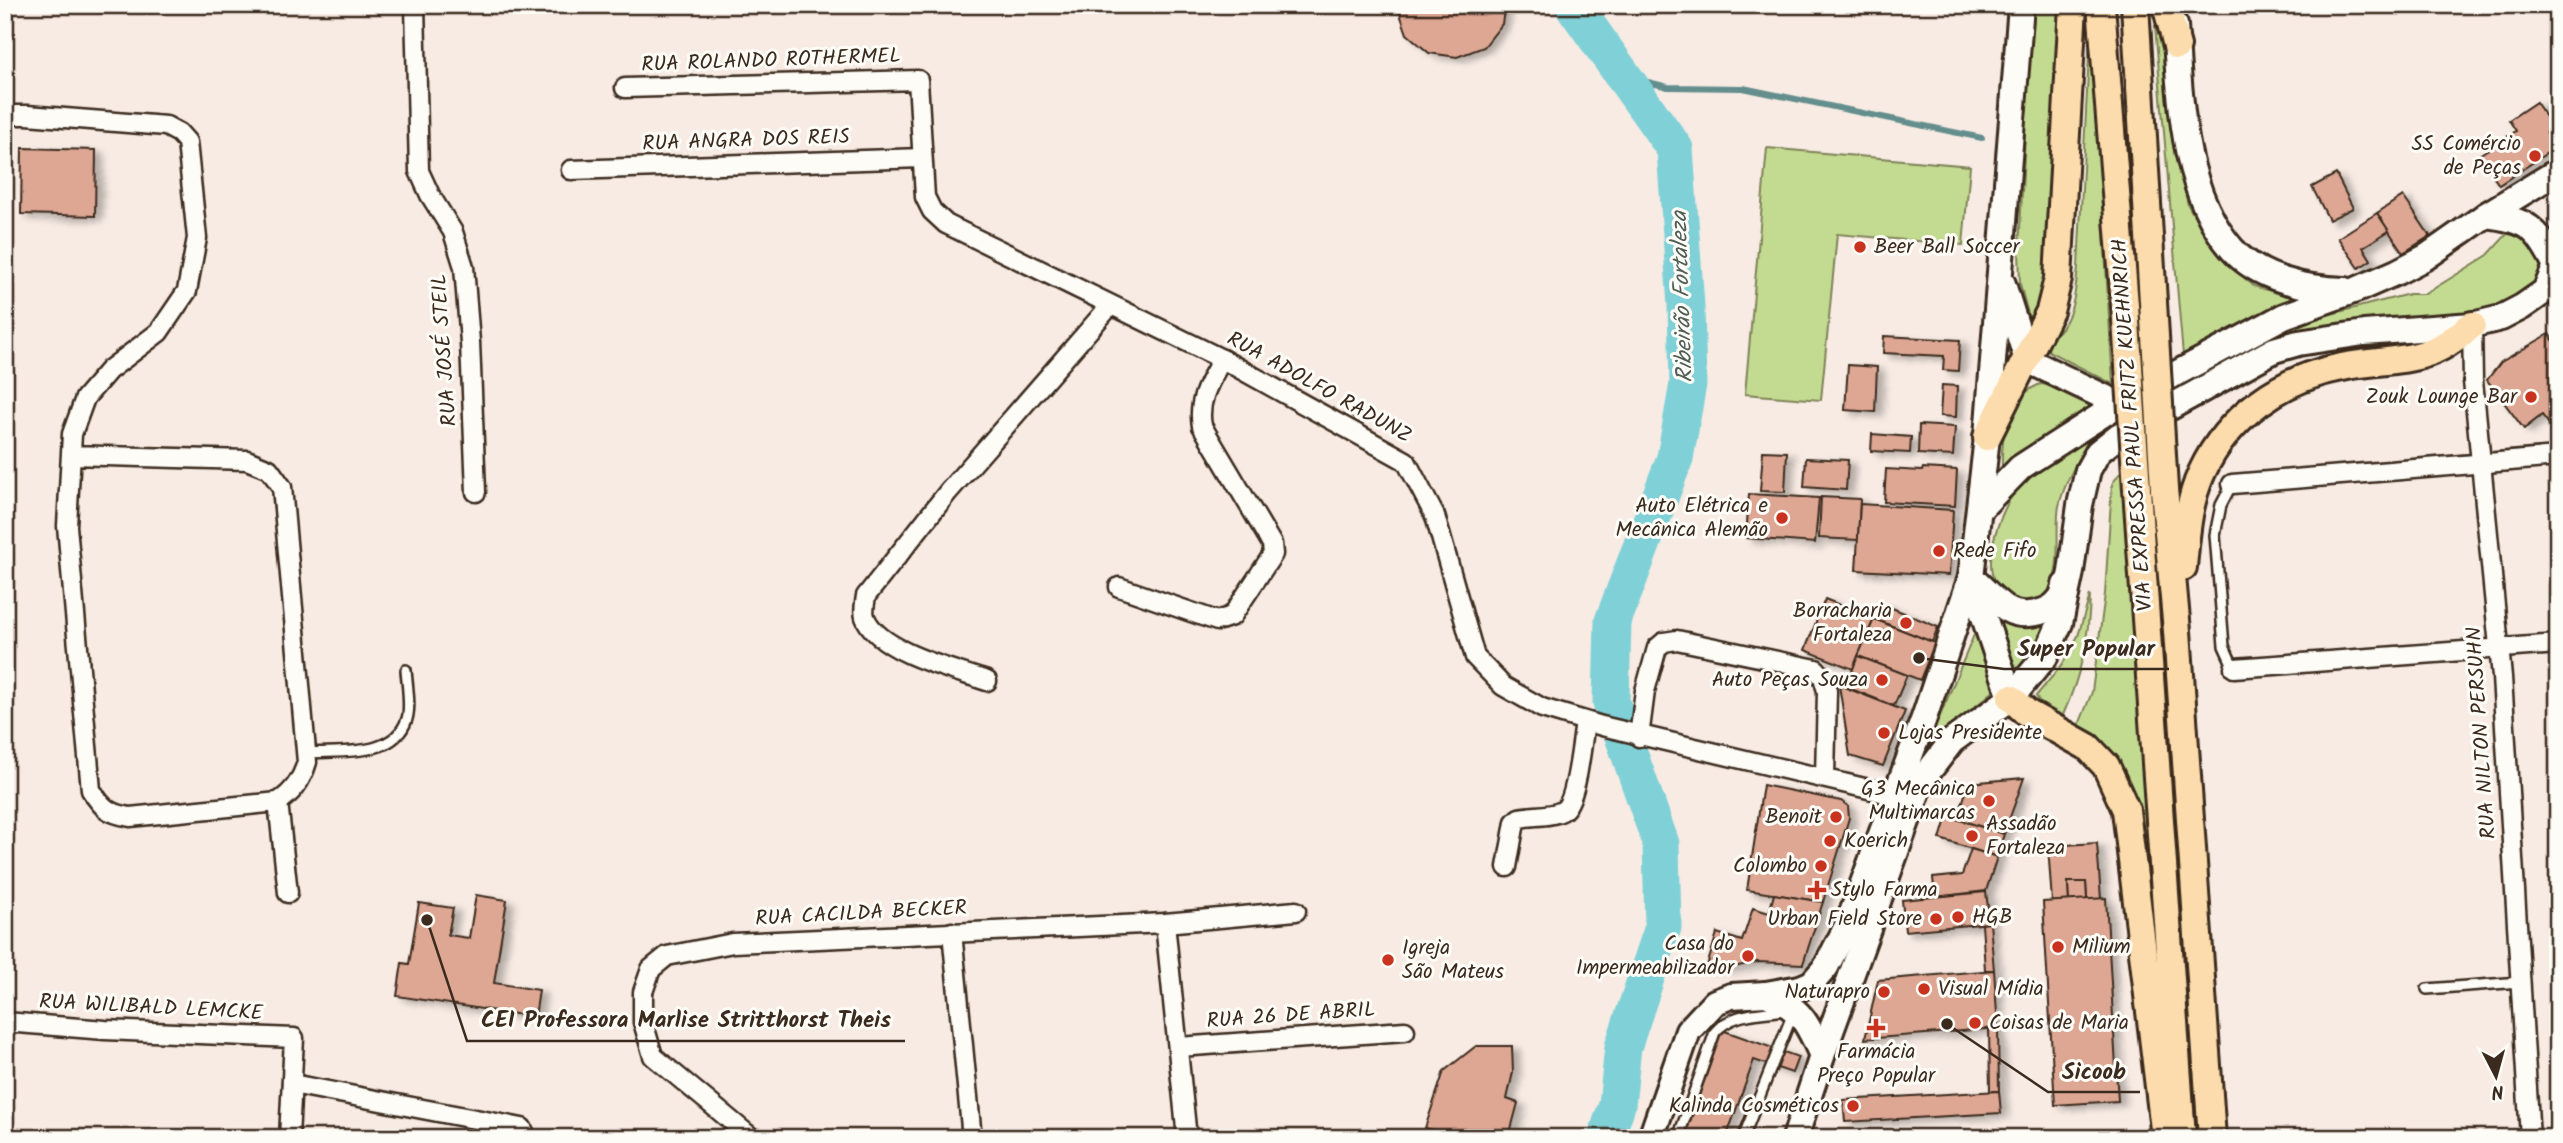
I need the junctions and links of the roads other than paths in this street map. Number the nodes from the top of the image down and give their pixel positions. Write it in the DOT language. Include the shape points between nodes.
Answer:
graph roads {
  1 [pos="415,5"];
  2 [pos="2021,5"];
  3 [pos="2073,5"];
  4 [pos="2101,5"];
  5 [pos="2134,5"];
  6 [pos="2166,5"];
  7 [pos="2174,5"];
  8 [pos="2177,46"];
  9 [pos="918,79"];
  10 [pos="625,88"];
  11 [pos="5,115"];
  12 [pos="922,158"];
  13 [pos="571,170"];
  14 [pos="2558,171"];
  15 [pos="2486,215"];
  16 [pos="2557,264"];
  17 [pos="1999,271"];
  18 [pos="2356,290"];
  19 [pos="1110,306"];
  20 [pos="2472,326"];
  21 [pos="1222,359"];
  22 [pos="2027,360"];
  23 [pos="2119,404"];
  24 [pos="1987,437"];
  25 [pos="71,455"];
  26 [pos="2558,457"];
  27 [pos="2481,463"];
  28 [pos="2232,484"];
  29 [pos="476,492"];
  30 [pos="1979,510"];
  31 [pos="2071,572"];
  32 [pos="1971,576"];
  33 [pos="1119,587"];
  34 [pos="2177,631"];
  35 [pos="2558,644"];
  36 [pos="2500,649"];
  37 [pos="2234,668"];
  38 [pos="406,670"];
  39 [pos="987,681"];
  40 [pos="2011,698"];
  41 [pos="1594,724"];
  42 [pos="1635,735"];
  43 [pos="306,752"];
  44 [pos="1825,777"];
  45 [pos="1894,795"];
  46 [pos="278,802"];
  47 [pos="1507,867"];
  48 [pos="288,893"];
  49 [pos="1296,911"];
  50 [pos="1165,922"];
  51 [pos="952,932"];
  52 [pos="2521,982"];
  53 [pos="2427,989"];
  54 [pos="1797,998"];
  55 [pos="5,1022"];
  56 [pos="1405,1031"];
  57 [pos="1179,1047"];
  58 [pos="1822,1056"];
  59 [pos="292,1084"];
  60 [pos="289,1138"];
  61 [pos="527,1138"];
  62 [pos="752,1138"];
  63 [pos="972,1138"];
  64 [pos="1187,1138"];
  65 [pos="1651,1138"];
  66 [pos="1678,1138"];
  67 [pos="1743,1138"];
  68 [pos="1795,1138"];
  69 [pos="2165,1138"];
  70 [pos="2182,1138"];
  71 [pos="2212,1138"];
  72 [pos="2530,1138"];
  1 -- 29 [label="street, RUA JOSÉ STEIL" via="419,171 453,232 464,267"];
  2 -- 17 [label="main road"];
  3 -- 22 [label="main road" via="2058,279 2050,311"];
  4 -- 70 [label="main road, VIA EXPRESSA PAUL FRITZ KUEHNRICH, bridge"];
  5 -- 34 [label="main road, VIA EXPRESSA PAUL FRITZ KUEHNRICH, bridge"];
  6 -- 8 [label="main road"];
  7 -- 8 [label="main road"];
  8 -- 18 [label="main road" via="2188,149 2198,190 2214,226 2233,251 2277,278"];
  9 -- 10 [label="street, RUA ROLANDO ROTHERMEL"];
  9 -- 12 [label="street, RUA ADOLFO RADUNZ"];
  11 -- 25 [label="street" via="166,126 187,142 197,238 187,290 159,332 109,370 85,398 72,434"];
  12 -- 13 [label="street, RUA ANGRA DOS REIS"];
  12 -- 19 [label="street, RUA ADOLFO RADUNZ" via="925,197 946,224"];
  14 -- 15 [label="main road"];
  15 -- 16 [label="main road" via="2509,218 2533,230"];
  15 -- 18 [label="main road" via="2426,257"];
  16 -- 20 [label="main road" via="2545,291 2501,318"];
  17 -- 22 [label="main road"];
  17 -- 24 [label="main road"];
  18 -- 23 [label="main road" via="2284,316"];
  19 -- 21 [label="street, RUA ADOLFO RADUNZ"];
  19 -- 39 [label="street" via="948,492 866,596 864,614 870,627 902,652"];
  20 -- 27 [label="street, RUA NILTON PERSUHN"];
  20 -- 31 [label="main road" via="2364,333 2298,343 2274,351 2118,436 2098,452 2088,470"];
  20 -- 34 [label="main road" via="2441,348 2420,356 2304,377 2273,392 2241,417 2202,472 2192,503"];
  21 -- 33 [label="street" via="1201,400 1202,426 1272,544 1273,554 1232,616 1224,620"];
  21 -- 41 [label="street, RUA ADOLFO RADUNZ" via="1406,461 1435,516 1475,657 1503,686 1542,709"];
  22 -- 23 [label="main road"];
  22 -- 24 [label="main road"];
  23 -- 30 [label="main road" via="2021,467"];
  24 -- 30 [label="main road"];
  25 -- 43 [label="street" via="247,460 269,469 282,486"];
  25 -- 46 [label="street" via="68,526 91,790 102,808 130,817"];
  26 -- 27 [label="street"];
  27 -- 28 [label="street"];
  27 -- 36 [label="street, RUA NILTON PERSUHN"];
  28 -- 37 [label="lane" via="2221,506 2216,534 2224,646"];
  30 -- 32 [label="main road"];
  31 -- 32 [label="main road" via="2059,600 2045,611 2027,614 2010,611"];
  31 -- 40 [label="main road" via="2060,624 2045,657"];
  32 -- 40 [label="main road"];
  32 -- 45 [label="main road"];
  34 -- 71 [label="main road, VIA EXPRESSA PAUL FRITZ KUEHNRICH"];
  35 -- 36 [label="street"];
  36 -- 37 [label="street"];
  36 -- 52 [label="street, RUA NILTON PERSUHN"];
  38 -- 43 [label="lane" via="408,717 398,736 376,748"];
  40 -- 58 [label="main road" via="1952,741 1922,780"];
  40 -- 69 [label="main road" via="2027,713 2088,747 2106,766 2126,810"];
  41 -- 42 [label="street, RUA ADOLFO RADUNZ"];
  41 -- 47 [label="street" via="1569,806 1558,813 1519,818"];
  42 -- 44 [label="street, RUA ADOLFO RADUNZ"];
  42 -- 44 [label="street" via="1657,648 1664,642 1677,640 1816,669 1827,691"];
  43 -- 46 [label="street" via="303,776"];
  44 -- 45 [label="street, RUA ADOLFO RADUNZ"];
  45 -- 54 [label="main road" via="1848,924 1826,967"];
  46 -- 48 [label="street"];
  49 -- 50 [label="street, RUA CACILDA BECKER"];
  50 -- 51 [label="street, RUA CACILDA BECKER"];
  50 -- 57 [label="street"];
  51 -- 62 [label="street, RUA CACILDA BECKER" via="733,943 667,956 651,969 643,992 643,1023 653,1056"];
  51 -- 63 [label="street"];
  52 -- 53 [label="lane"];
  52 -- 72 [label="street, RUA NILTON PERSUHN"];
  54 -- 58 [label="main road"];
  54 -- 65 [label="main road" via="1766,994 1715,1002 1688,1031"];
  54 -- 66 [label="lane" via="1724,1021 1715,1032"];
  54 -- 67 [label="lane"];
  55 -- 59 [label="street, RUA WILIBALD LEMCKE" via="294,1038"];
  56 -- 57 [label="street, RUA 26 DE ABRIL"];
  57 -- 64 [label="street"];
  58 -- 68 [label="main road"];
  59 -- 60 [label="street"];
  59 -- 61 [label="street" via="522,1128"];
}
